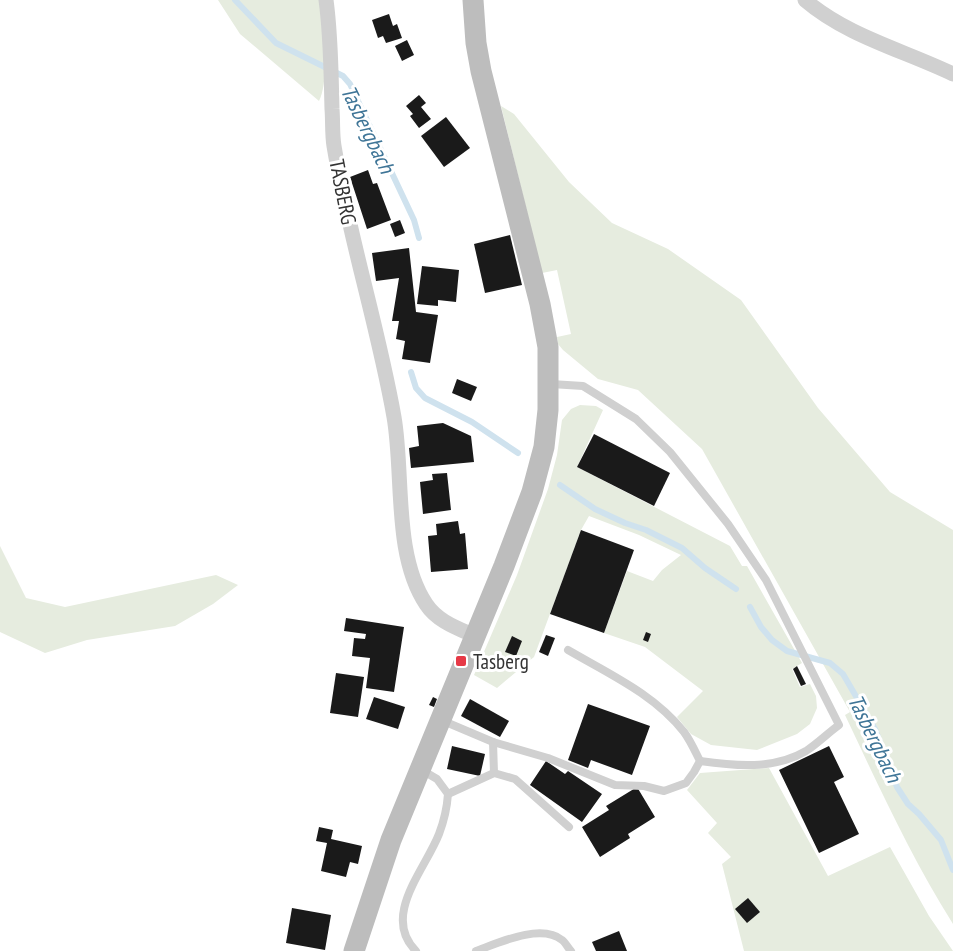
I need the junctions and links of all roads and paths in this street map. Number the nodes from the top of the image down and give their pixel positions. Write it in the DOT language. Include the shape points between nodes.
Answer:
graph roads {
  1 [pos="326,0"];
  2 [pos="473,0"];
  3 [pos="805,0"];
  4 [pos="953,74"];
  5 [pos="549,384"];
  6 [pos="475,636"];
  7 [pos="568,650"];
  8 [pos="440,720"];
  9 [pos="493,742"];
  10 [pos="700,761"];
  11 [pos="419,768"];
  12 [pos="494,773"];
  13 [pos="448,794"];
  14 [pos="569,827"];
  15 [pos="354,951"];
  16 [pos="416,951"];
  17 [pos="476,951"];
  18 [pos="571,951"];
  1 -- 6 [label="street, TASBERG" via="336,154 394,420 408,562 426,605 441,620"];
  2 -- 5 [label="main road" via="481,71 540,304 548,347"];
  3 -- 4 [label="street" via="858,34"];
  5 -- 6 [label="main road" via="544,447 532,492"];
  5 -- 10 [label="lane" via="583,386 636,419 670,452 728,524 766,580 839,725 805,751 778,763"];
  6 -- 8 [label="main road"];
  7 -- 10 [label="lane" via="643,693 669,714 686,734"];
  8 -- 9 [label="lane"];
  8 -- 11 [label="main road"];
  9 -- 10 [label="lane" via="548,758 615,785 664,791 686,783"];
  9 -- 12 [label="lane"];
  11 -- 13 [label="lane" via="437,778"];
  11 -- 15 [label="main road"];
  12 -- 13 [label="lane"];
  12 -- 14 [label="lane" via="515,779"];
  13 -- 16 [label="lane" via="439,834 402,910 403,932"];
  17 -- 18 [label="lane" via="542,932 562,939"];
}
